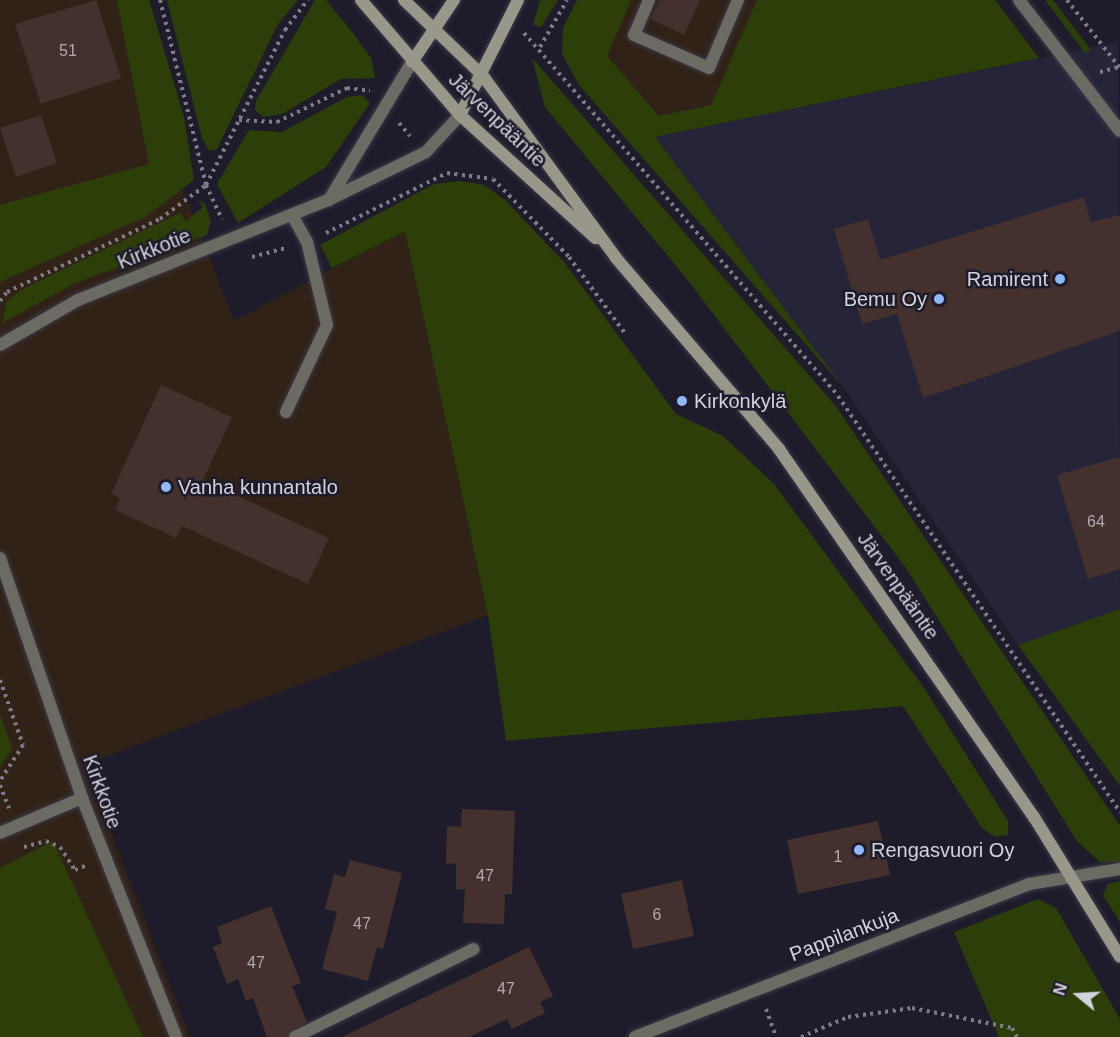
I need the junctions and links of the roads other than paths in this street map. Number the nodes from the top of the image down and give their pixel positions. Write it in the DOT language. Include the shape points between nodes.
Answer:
graph roads {
  1 [pos="361,0"];
  2 [pos="404,0"];
  3 [pos="454,0"];
  4 [pos="518,0"];
  5 [pos="649,0"];
  6 [pos="738,0"];
  7 [pos="1019,0"];
  8 [pos="436,26"];
  9 [pos="412,62"];
  10 [pos="483,76"];
  11 [pos="460,115"];
  12 [pos="1120,131"];
  13 [pos="328,200"];
  14 [pos="292,215"];
  15 [pos="616,258"];
  16 [pos="0,345"];
  17 [pos="286,412"];
  18 [pos="0,558"];
  19 [pos="82,798"];
  20 [pos="0,833"];
  21 [pos="1120,869"];
  22 [pos="1068,875"];
  23 [pos="474,949"];
  24 [pos="1120,957"];
  25 [pos="176,1037"];
  26 [pos="295,1037"];
  27 [pos="635,1037"];
  1 -- 9 [label="main road, Järvenpääntie"];
  2 -- 8 [label="main road, Järvenpääntie"];
  3 -- 8 [label="main road"];
  4 -- 10 [label="main road"];
  5 -- 6 [label="street" via="634,35 709,68"];
  7 -- 12 [label="street"];
  8 -- 9 [label="main road"];
  8 -- 10 [label="main road, Järvenpääntie"];
  9 -- 11 [label="main road, Järvenpääntie"];
  9 -- 13 [label="street"];
  10 -- 11 [label="main road"];
  10 -- 15 [label="main road, Järvenpääntie"];
  11 -- 13 [label="street, Kirkkotie" via="426,152"];
  11 -- 15 [label="main road, Järvenpääntie"];
  13 -- 14 [label="street, Kirkkotie"];
  14 -- 16 [label="street, Kirkkotie" via="78,300"];
  14 -- 17 [label="street" via="307,242 327,325"];
  15 -- 22 [label="main road, Järvenpääntie" via="779,449"];
  18 -- 19 [label="street, Kirkkotie"];
  19 -- 20 [label="street"];
  19 -- 25 [label="street, Kirkkotie"];
  21 -- 22 [label="street, Pappilankuja"];
  22 -- 24 [label="main road, Järvenpääntie"];
  22 -- 27 [label="street, Pappilankuja" via="1029,884"];
  23 -- 26 [label="street"];
}
